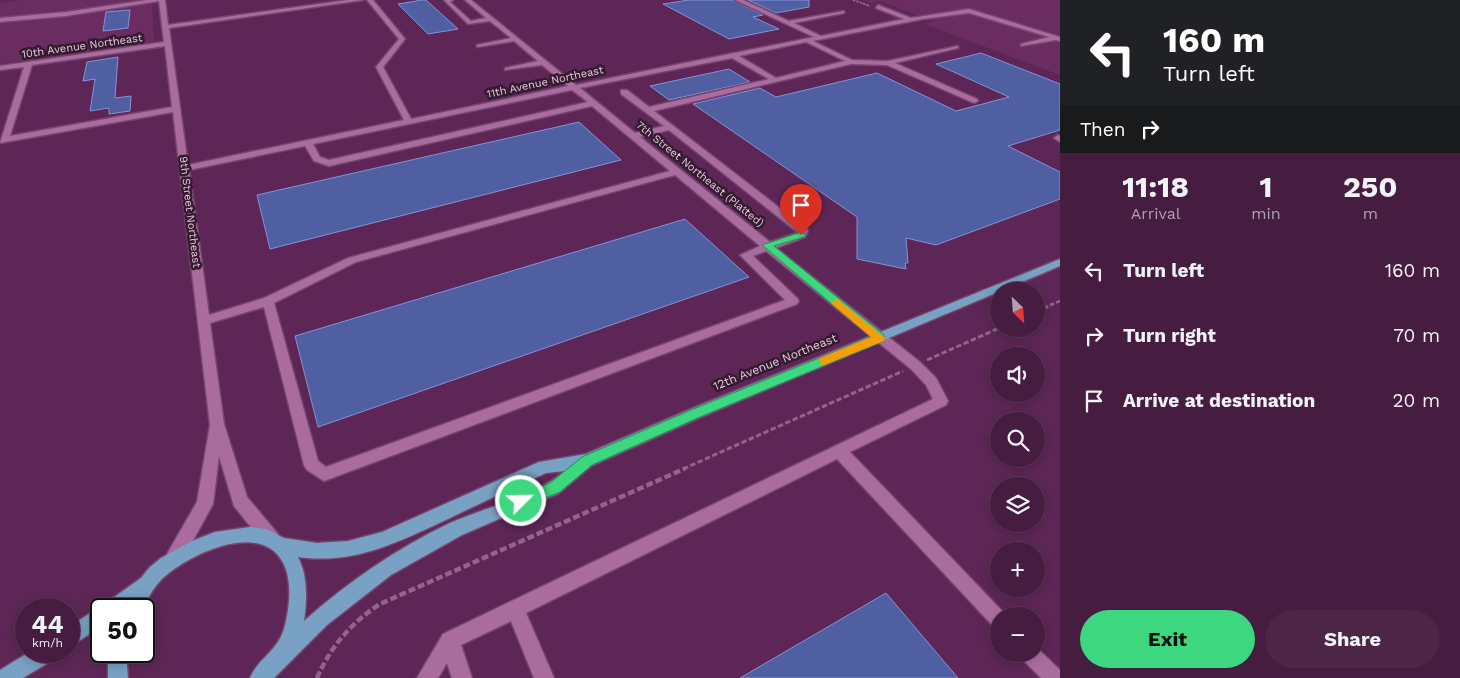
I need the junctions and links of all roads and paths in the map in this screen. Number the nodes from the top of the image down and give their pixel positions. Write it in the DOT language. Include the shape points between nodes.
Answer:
graph roads {
  1 [pos="160,0"];
  2 [pos="356,0"];
  3 [pos="370,0"];
  4 [pos="450,0"];
  5 [pos="468,0"];
  6 [pos="738,0"];
  7 [pos="853,0"];
  8 [pos="878,7"];
  9 [pos="842,12"];
  10 [pos="909,19"];
  11 [pos="0,20"];
  12 [pos="492,20"];
  13 [pos="788,23"];
  14 [pos="165,27"];
  15 [pos="819,37"];
  16 [pos="1059,38"];
  17 [pos="517,39"];
  18 [pos="806,40"];
  19 [pos="166,44"];
  20 [pos="1023,45"];
  21 [pos="479,46"];
  22 [pos="956,46"];
  23 [pos="732,55"];
  24 [pos="545,62"];
  25 [pos="852,62"];
  26 [pos="29,63"];
  27 [pos="888,63"];
  28 [pos="0,68"];
  29 [pos="507,69"];
  30 [pos="775,80"];
  31 [pos="575,87"];
  32 [pos="624,92"];
  33 [pos="974,101"];
  34 [pos="595,103"];
  35 [pos="176,109"];
  36 [pos="648,110"];
  37 [pos="408,121"];
  38 [pos="670,127"];
  39 [pos="634,136"];
  40 [pos="2,139"];
  41 [pos="308,143"];
  42 [pos="185,168"];
  43 [pos="676,172"];
  44 [pos="767,245"];
  45 [pos="1060,262"];
  46 [pos="268,301"];
  47 [pos="1060,301"];
  48 [pos="1045,308"];
  49 [pos="203,320"];
  50 [pos="990,332"];
  51 [pos="880,338"];
  52 [pos="915,365"];
  53 [pos="217,424"];
  54 [pos="839,451"];
  55 [pos="587,461"];
  56 [pos="277,543"];
  57 [pos="173,560"];
  58 [pos="154,576"];
  59 [pos="126,598"];
  60 [pos="139,598"];
  61 [pos="515,609"];
  62 [pos="990,610"];
  63 [pos="450,641"];
  64 [pos="1039,662"];
  65 [pos="29,663"];
  66 [pos="117,663"];
  67 [pos="270,670"];
  68 [pos="5,678"];
  69 [pos="118,678"];
  70 [pos="317,678"];
  71 [pos="427,678"];
  72 [pos="462,678"];
  73 [pos="544,678"];
  74 [pos="1054,678"];
  1 -- 11 [label="street"];
  1 -- 14 [label="street, 9th Street Northeast"];
  2 -- 14 [label="street"];
  3 -- 37 [label="street" via="402,39 379,67"];
  4 -- 12 [label="street" via="446,1 470,23"];
  5 -- 12 [label="street, 7th Street Northeast (Platted)"];
  6 -- 13 [label="street"];
  7 -- 8 [label="path"];
  8 -- 10 [label="street"];
  9 -- 13 [label="street"];
  10 -- 15 [label="street, 11th Avenue Northeast"];
  10 -- 16 [label="street, 11th Avenue Northeast" via="969,11"];
  12 -- 17 [label="street, 7th Street Northeast (Platted)"];
  13 -- 15 [label="street"];
  14 -- 19 [label="street, 9th Street Northeast"];
  15 -- 18 [label="street, 11th Avenue Northeast"];
  16 -- 20 [label="street"];
  17 -- 21 [label="street"];
  17 -- 24 [label="street, 7th Street Northeast (Platted)"];
  18 -- 23 [label="street, 11th Avenue Northeast"];
  18 -- 25 [label="street"];
  19 -- 26 [label="street, 10th Avenue Northeast"];
  19 -- 35 [label="street, 9th Street Northeast"];
  22 -- 27 [label="street"];
  23 -- 30 [label="street"];
  23 -- 31 [label="street, 11th Avenue Northeast"];
  24 -- 29 [label="street"];
  24 -- 31 [label="street, 7th Street Northeast (Platted)"];
  25 -- 27 [label="street"];
  25 -- 30 [label="street"];
  26 -- 28 [label="street, 10th Avenue Northeast"];
  26 -- 40 [label="street"];
  27 -- 33 [label="street"];
  30 -- 36 [label="street"];
  31 -- 34 [label="street, 7th Street Northeast (Platted)"];
  31 -- 37 [label="street, 11th Avenue Northeast"];
  32 -- 36 [label="street"];
  34 -- 39 [label="street, 7th Street Northeast (Platted)"];
  34 -- 41 [label="street" via="329,163 317,159"];
  35 -- 40 [label="street"];
  35 -- 42 [label="street, 9th Street Northeast"];
  36 -- 38 [label="street"];
  37 -- 41 [label="street, 11th Avenue Northeast"];
  38 -- 39 [label="street"];
  38 -- 44 [label="street" via="803,231 801,235"];
  39 -- 43 [label="street, 7th Street Northeast (Platted)"];
  41 -- 42 [label="street, 11th Avenue Northeast"];
  42 -- 49 [label="street, 9th Street Northeast"];
  43 -- 44 [label="street, 7th Street Northeast (Platted)"];
  43 -- 46 [label="street" via="352,260"];
  44 -- 46 [label="street" via="745,255 792,301 324,474 312,465"];
  44 -- 51 [label="street, 7th Street Northeast (Platted)"];
  45 -- 51 [label="main road, 12th Avenue Northeast"];
  46 -- 49 [label="street"];
  47 -- 48 [label="path"];
  49 -- 53 [label="street, 9th Street Northeast"];
  50 -- 52 [label="path"];
  51 -- 52 [label="street, 7th Street Northeast (Platted)"];
  51 -- 55 [label="main road, 12th Avenue Northeast"];
  52 -- 54 [label="street, 7th Street Northeast (Platted)" via="938,389 941,401"];
  52 -- 70 [label="path" via="380,604 363,614 337,641"];
  53 -- 56 [label="street, 9th Street Northeast" via="240,501"];
  53 -- 57 [label="street, 9th Street Northeast" via="205,504"];
  54 -- 61 [label="street"];
  54 -- 62 [label="street"];
  55 -- 56 [label="main road, 12th Avenue Northeast" via="544,467 367,545 317,550"];
  55 -- 67 [label="main road, 12th Avenue Northeast" via="555,487 455,529 395,562 312,624"];
  56 -- 57 [label="main road, 12th Avenue Northeast" via="255,535 231,536 202,545"];
  56 -- 67 [label="main road" via="292,563 298,594 293,632"];
  57 -- 58 [label="main road, 12th Avenue Northeast"];
  58 -- 59 [label="main road"];
  58 -- 60 [label="main road"];
  61 -- 63 [label="street"];
  61 -- 73 [label="street"];
  63 -- 71 [label="street"];
  63 -- 72 [label="street"];
  64 -- 74 [label="street"];
  65 -- 68 [label="main road"];
  66 -- 69 [label="main road"];
}
